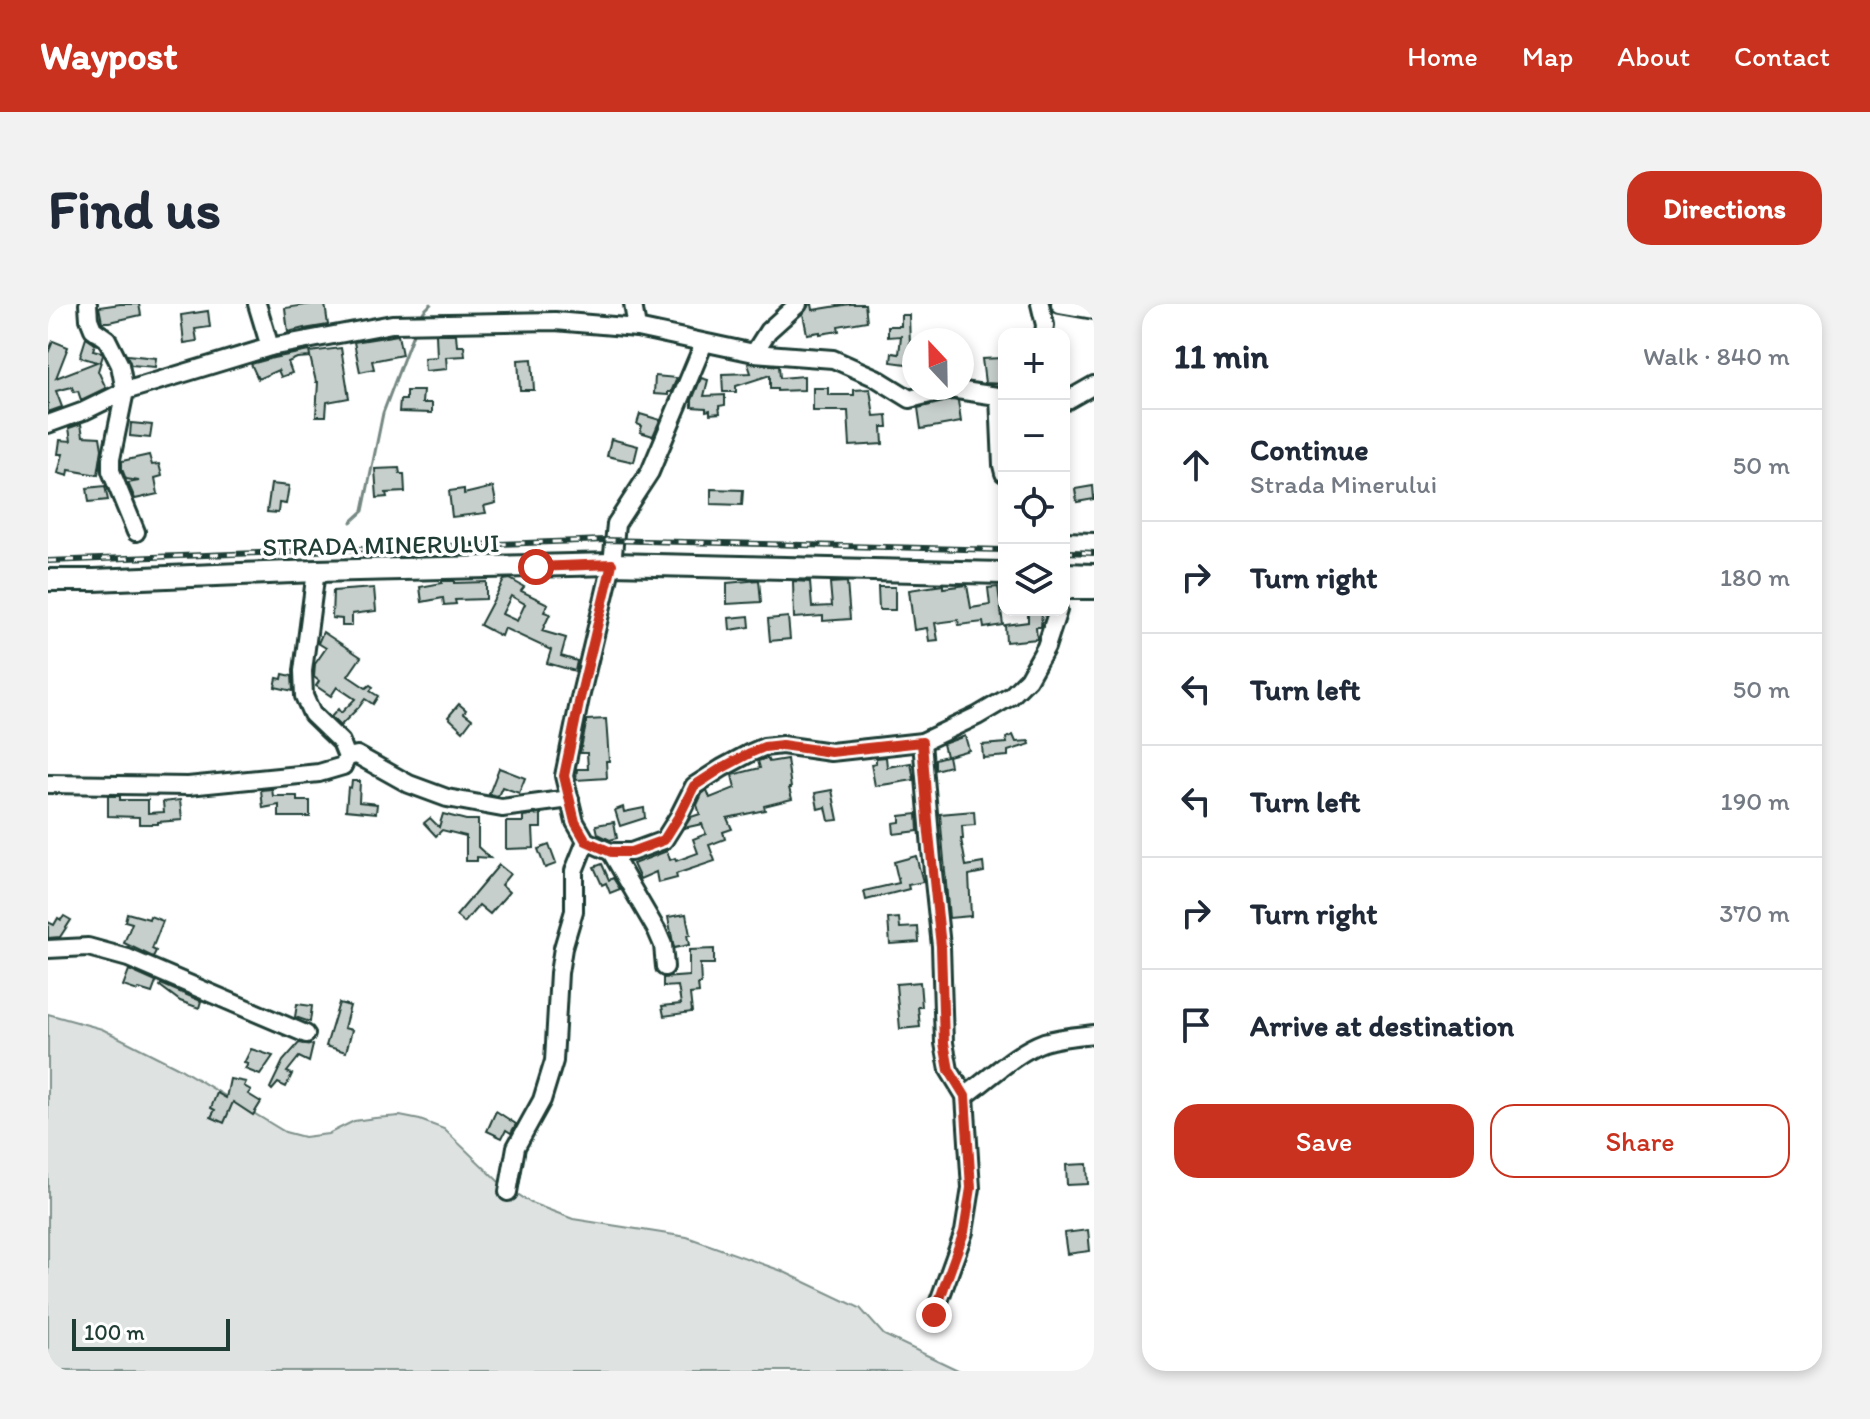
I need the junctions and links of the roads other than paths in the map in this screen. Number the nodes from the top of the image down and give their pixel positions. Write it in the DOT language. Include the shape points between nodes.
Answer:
graph roads {
  1 [pos="88,304"];
  2 [pos="257,304"];
  3 [pos="633,304"];
  4 [pos="798,304"];
  5 [pos="1040,304"];
  6 [pos="1060,304"];
  7 [pos="1094,310"];
  8 [pos="637,328"];
  9 [pos="1045,328"];
  10 [pos="704,343"];
  11 [pos="270,347"];
  12 [pos="754,353"];
  13 [pos="1094,385"];
  14 [pos="125,391"];
  15 [pos="998,397"];
  16 [pos="1001,400"];
  17 [pos="1068,400"];
  18 [pos="48,424"];
  19 [pos="1004,472"];
  20 [pos="136,532"];
  21 [pos="1070,541"];
  22 [pos="1094,542"];
  23 [pos="612,564"];
  24 [pos="316,571"];
  25 [pos="998,573"];
  26 [pos="1094,575"];
  27 [pos="1070,576"];
  28 [pos="48,580"];
  29 [pos="1070,590"];
  30 [pos="1094,590"];
  31 [pos="1056,616"];
  32 [pos="922,742"];
  33 [pos="347,757"];
  34 [pos="48,784"];
  35 [pos="570,799"];
  36 [pos="586,841"];
  37 [pos="611,852"];
  38 [pos="48,949"];
  39 [pos="665,967"];
  40 [pos="306,1034"];
  41 [pos="1094,1034"];
  42 [pos="965,1096"];
  43 [pos="508,1192"];
  44 [pos="934,1315"];
  1 -- 14 [label="street" via="93,329 107,339 120,365"];
  2 -- 11 [label="street"];
  3 -- 8 [label="street"];
  4 -- 12 [label="street" via="768,331"];
  5 -- 9 [label="street"];
  6 -- 7 [label="street"];
  8 -- 10 [label="street"];
  8 -- 11 [label="street" via="555,321 392,324"];
  10 -- 12 [label="street"];
  10 -- 23 [label="street" via="650,472 616,524"];
  11 -- 14 [label="street"];
  12 -- 15 [label="street" via="833,359 910,399 950,389"];
  13 -- 17 [label="street"];
  14 -- 18 [label="street"];
  14 -- 20 [label="street" via="111,471"];
  16 -- 19 [label="street"];
  21 -- 22 [label="street"];
  23 -- 24 [label="main road, STRADA MINERULUI"];
  23 -- 25 [label="main road, STRADA MINERULUI"];
  23 -- 35 [label="street" via="564,776"];
  24 -- 28 [label="main road, STRADA MINERULUI"];
  24 -- 33 [label="street" via="304,696"];
  26 -- 27 [label="main road"];
  29 -- 30 [label="street"];
  31 -- 32 [label="street" via="1046,647 1022,687 998,705"];
  32 -- 37 [label="street" via="831,752 764,747 694,786 664,840 631,852"];
  32 -- 42 [label="street" via="946,1058"];
  33 -- 34 [label="street" via="343,766 319,773 213,784"];
  33 -- 35 [label="street" via="357,755 447,798 502,808"];
  35 -- 36 [label="street"];
  36 -- 37 [label="street"];
  36 -- 43 [label="street" via="574,871 574,911 559,973 554,1061 542,1100 516,1147"];
  37 -- 39 [label="street" via="657,931"];
  38 -- 40 [label="street" via="88,947 128,958"];
  41 -- 42 [label="street" via="1036,1045"];
  42 -- 44 [label="street" via="971,1188 964,1232"];
}
